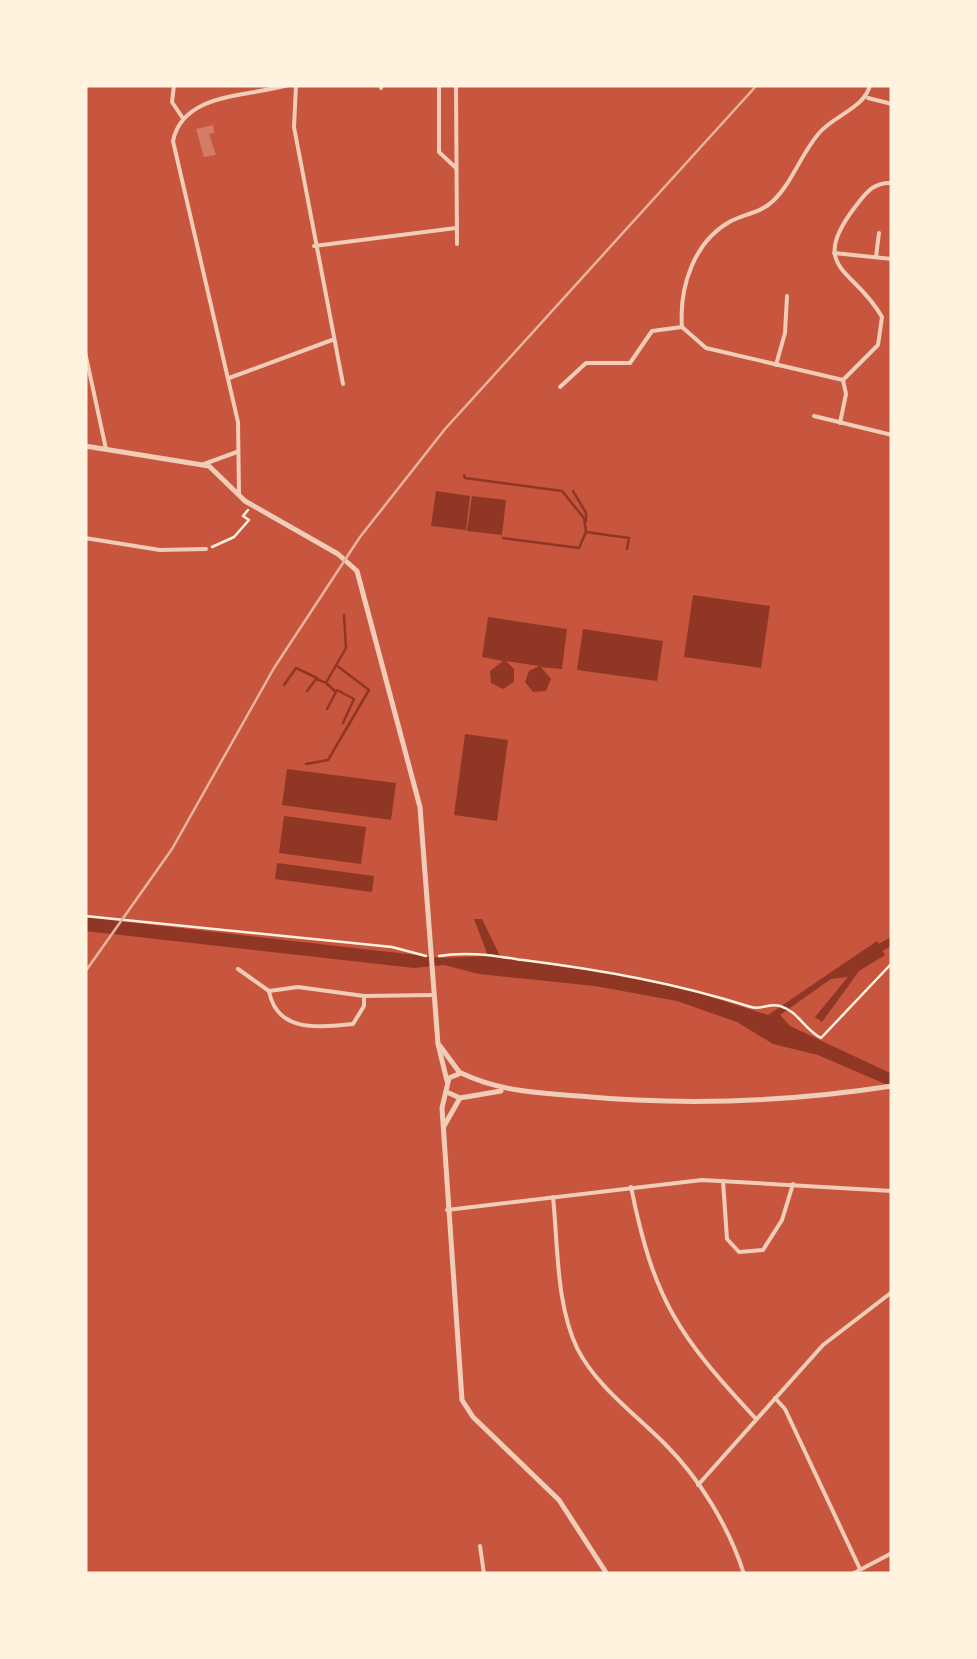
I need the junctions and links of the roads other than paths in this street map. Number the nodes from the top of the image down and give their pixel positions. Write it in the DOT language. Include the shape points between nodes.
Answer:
graph roads {
  1 [pos="174,85"];
  2 [pos="288,85"];
  3 [pos="296,85"];
  4 [pos="439,85"];
  5 [pos="456,85"];
  6 [pos="870,85"];
  7 [pos="866,97"];
  8 [pos="892,104"];
  9 [pos="182,117"];
  10 [pos="456,168"];
  11 [pos="892,182"];
  12 [pos="456,228"];
  13 [pos="880,233"];
  14 [pos="457,244"];
  15 [pos="314,246"];
  16 [pos="834,253"];
  17 [pos="876,256"];
  18 [pos="892,259"];
  19 [pos="787,296"];
  20 [pos="682,327"];
  21 [pos="332,340"];
  22 [pos="85,352"];
  23 [pos="776,366"];
  24 [pos="228,378"];
  25 [pos="842,380"];
  26 [pos="342,384"];
  27 [pos="560,387"];
  28 [pos="814,416"];
  29 [pos="840,423"];
  30 [pos="892,435"];
  31 [pos="85,446"];
  32 [pos="106,449"];
  33 [pos="239,451"];
  34 [pos="204,464"];
  35 [pos="238,494"];
  36 [pos="85,538"];
  37 [pos="206,549"];
  38 [pos="238,969"];
  39 [pos="252,970"];
  40 [pos="251,978"];
  41 [pos="269,991"];
  42 [pos="434,995"];
  43 [pos="364,996"];
  44 [pos="438,1044"];
  45 [pos="461,1073"];
  46 [pos="470,1079"];
  47 [pos="448,1081"];
  48 [pos="892,1086"];
  49 [pos="504,1090"];
  50 [pos="448,1092"];
  51 [pos="462,1098"];
  52 [pos="442,1129"];
  53 [pos="723,1180"];
  54 [pos="794,1184"];
  55 [pos="631,1187"];
  56 [pos="892,1191"];
  57 [pos="553,1197"];
  58 [pos="447,1210"];
  59 [pos="892,1292"];
  60 [pos="775,1398"];
  61 [pos="756,1419"];
  62 [pos="698,1484"];
  63 [pos="480,1546"];
  64 [pos="892,1553"];
  65 [pos="860,1568"];
  66 [pos="484,1574"];
  67 [pos="607,1574"];
  68 [pos="744,1574"];
  69 [pos="852,1574"];
  1 -- 9 [label="street" via="172,102"];
  2 -- 9 [label="street" via="201,105"];
  3 -- 15 [label="street" via="294,126"];
  4 -- 10 [label="street" via="439,152"];
  5 -- 10 [label="street"];
  6 -- 7 [label="street"];
  7 -- 8 [label="street"];
  7 -- 20 [label="street" via="821,130 774,201 728,222 697,255"];
  9 -- 24 [label="street" via="175,154"];
  10 -- 12 [label="street"];
  11 -- 16 [label="street" via="868,190 842,224"];
  12 -- 14 [label="street"];
  12 -- 15 [label="street"];
  13 -- 17 [label="street"];
  15 -- 21 [label="street"];
  16 -- 17 [label="street"];
  16 -- 25 [label="street" via="841,272 882,317 878,345"];
  17 -- 18 [label="street"];
  19 -- 23 [label="street"];
  20 -- 23 [label="street" via="706,348"];
  20 -- 27 [label="street" via="652,331 630,363 586,363"];
  21 -- 24 [label="street"];
  21 -- 26 [label="street"];
  22 -- 32 [label="street"];
  23 -- 25 [label="street"];
  24 -- 33 [label="street"];
  25 -- 29 [label="street"];
  28 -- 29 [label="street"];
  29 -- 30 [label="street"];
  31 -- 32 [label="street"];
  32 -- 34 [label="street"];
  33 -- 34 [label="street"];
  33 -- 35 [label="street"];
  34 -- 35 [label="street"];
  35 -- 42 [label="street" via="338,554 360,580 420,807"];
  36 -- 37 [label="street" via="160,550"];
  38 -- 40 [label="street"];
  39 -- 40 [label="street"];
  40 -- 41 [label="street"];
  41 -- 43 [label="street" via="298,987"];
  41 -- 43 [label="street" via="290,1022 306,1029 353,1024"];
  42 -- 43 [label="street"];
  42 -- 44 [label="street"];
  44 -- 45 [label="street"];
  44 -- 47 [label="street"];
  45 -- 46 [label="street"];
  45 -- 47 [label="street"];
  46 -- 49 [label="street"];
  46 -- 51 [label="street" via="471,1090"];
  47 -- 50 [label="street"];
  48 -- 49 [label="street" via="689,1103"];
  49 -- 51 [label="street"];
  50 -- 51 [label="street"];
  50 -- 52 [label="street"];
  51 -- 52 [label="street"];
  52 -- 58 [label="street"];
  53 -- 54 [label="street"];
  53 -- 54 [label="street" via="727,1239 739,1252 764,1250 771,1242"];
  53 -- 55 [label="street"];
  54 -- 56 [label="street"];
  55 -- 57 [label="street"];
  55 -- 61 [label="street" via="666,1310"];
  57 -- 58 [label="street"];
  57 -- 62 [label="street" via="576,1345 596,1377"];
  58 -- 67 [label="street" via="462,1400 559,1500"];
  59 -- 60 [label="street" via="843,1327"];
  60 -- 61 [label="street"];
  60 -- 65 [label="street"];
  61 -- 62 [label="street"];
  62 -- 68 [label="street"];
  63 -- 66 [label="street"];
  64 -- 65 [label="street"];
  65 -- 69 [label="street"];
}
